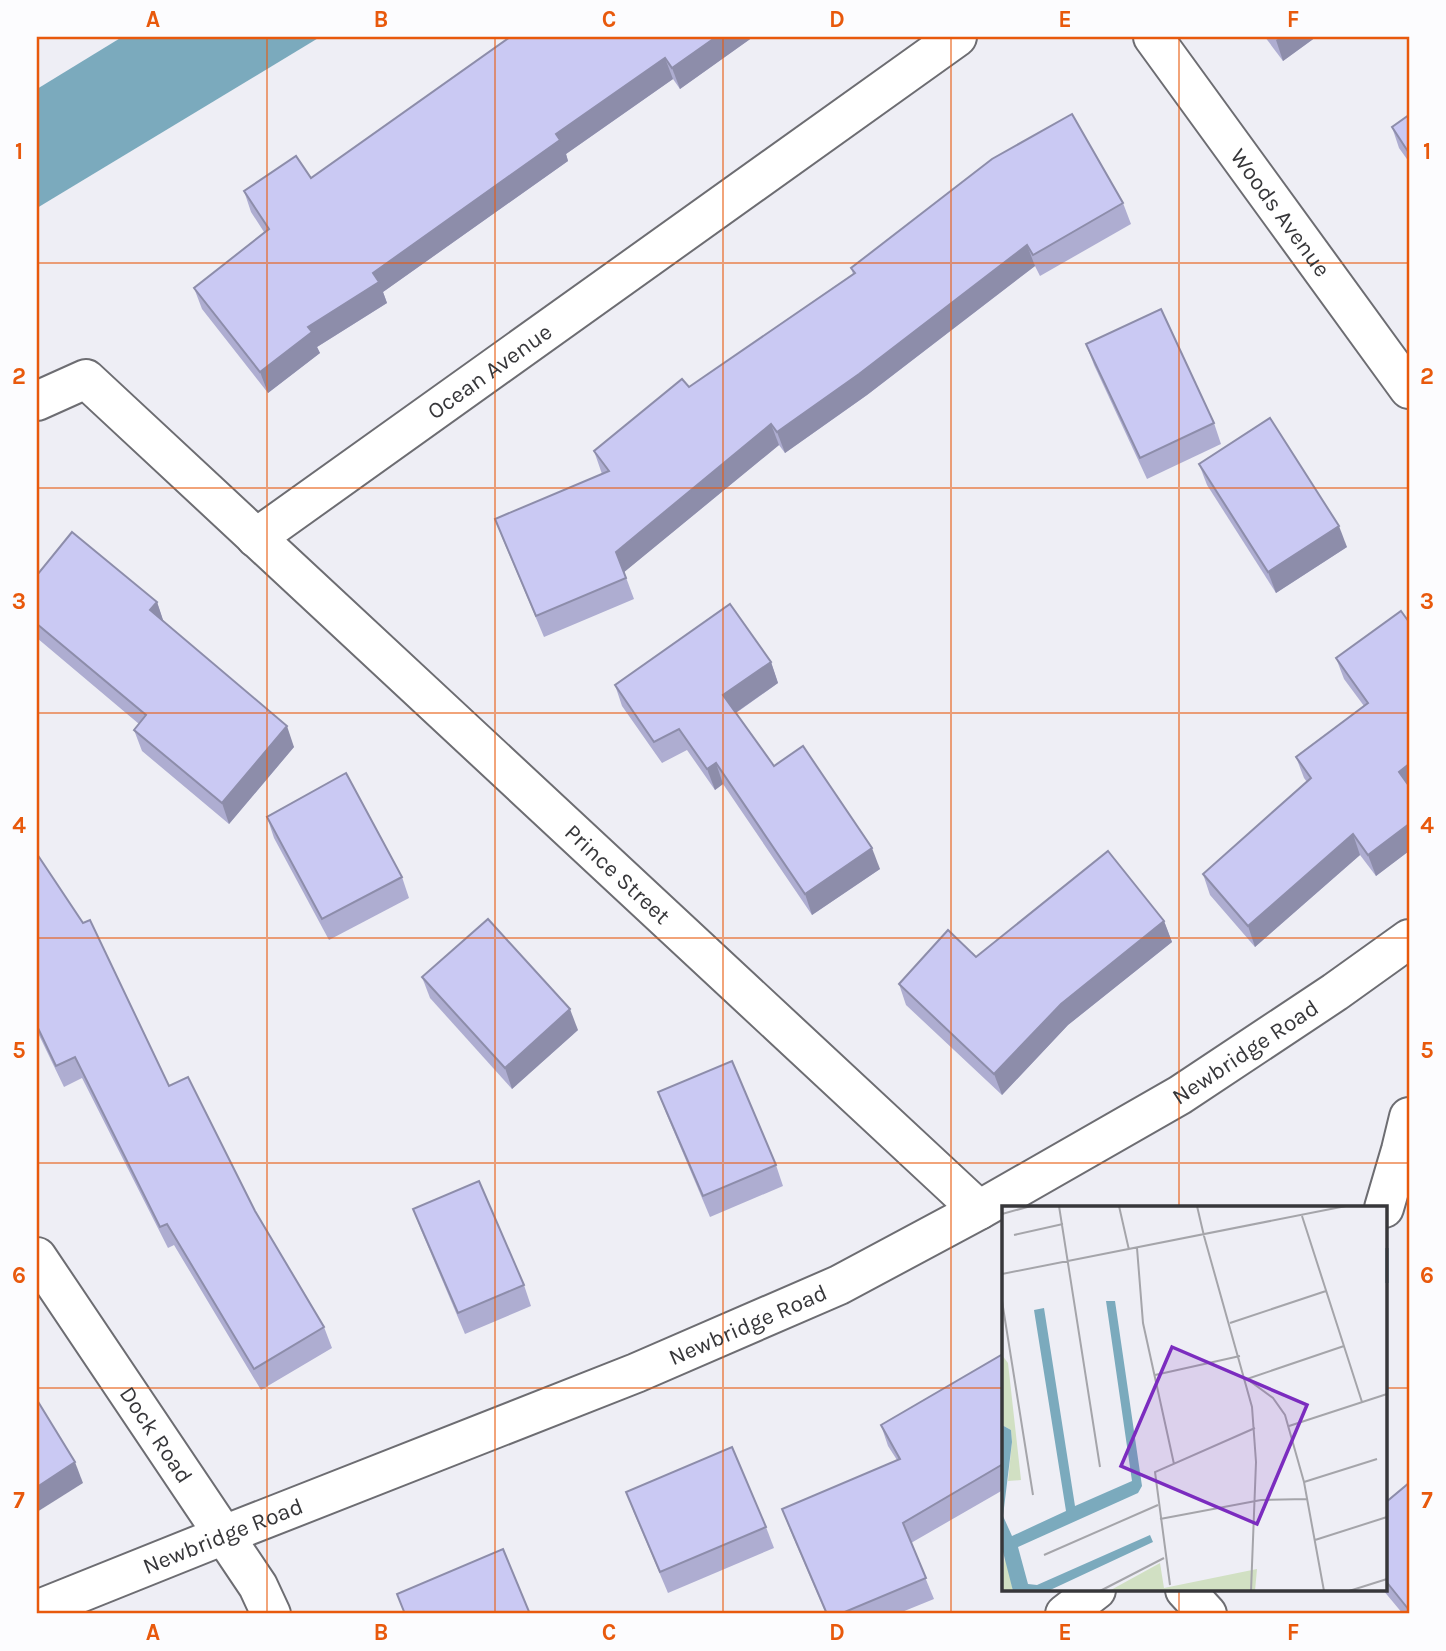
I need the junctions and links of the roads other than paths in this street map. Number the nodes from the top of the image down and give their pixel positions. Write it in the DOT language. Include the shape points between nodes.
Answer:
graph roads {
  1 [pos="957,37"];
  2 [pos="1153,37"];
  3 [pos="1409,389"];
  4 [pos="37,401"];
  5 [pos="256,538"];
  6 [pos="1409,939"];
  7 [pos="1409,1117"];
  8 [pos="1385,1206"];
  9 [pos="979,1210"];
  10 [pos="37,1257"];
  11 [pos="224,1535"];
  12 [pos="1093,1592"];
  13 [pos="1187,1592"];
  14 [pos="37,1610"];
  15 [pos="271,1614"];
  16 [pos="1065,1614"];
  17 [pos="1207,1614"];
  1 -- 5 [label="street, Ocean Avenue"];
  2 -- 3 [label="street, Woods Avenue"];
  4 -- 5 [label="street" via="86,379"];
  5 -- 9 [label="street, Prince Street"];
  6 -- 9 [label="street, Newbridge Road" via="1180,1095"];
  7 -- 8 [label="street"];
  9 -- 11 [label="street, Newbridge Road" via="839,1285 636,1373"];
  10 -- 11 [label="street, Dock Road"];
  11 -- 14 [label="street, Newbridge Road"];
  11 -- 15 [label="street, Dock Road"];
  12 -- 16 [label="street"];
  13 -- 17 [label="street"];
}
